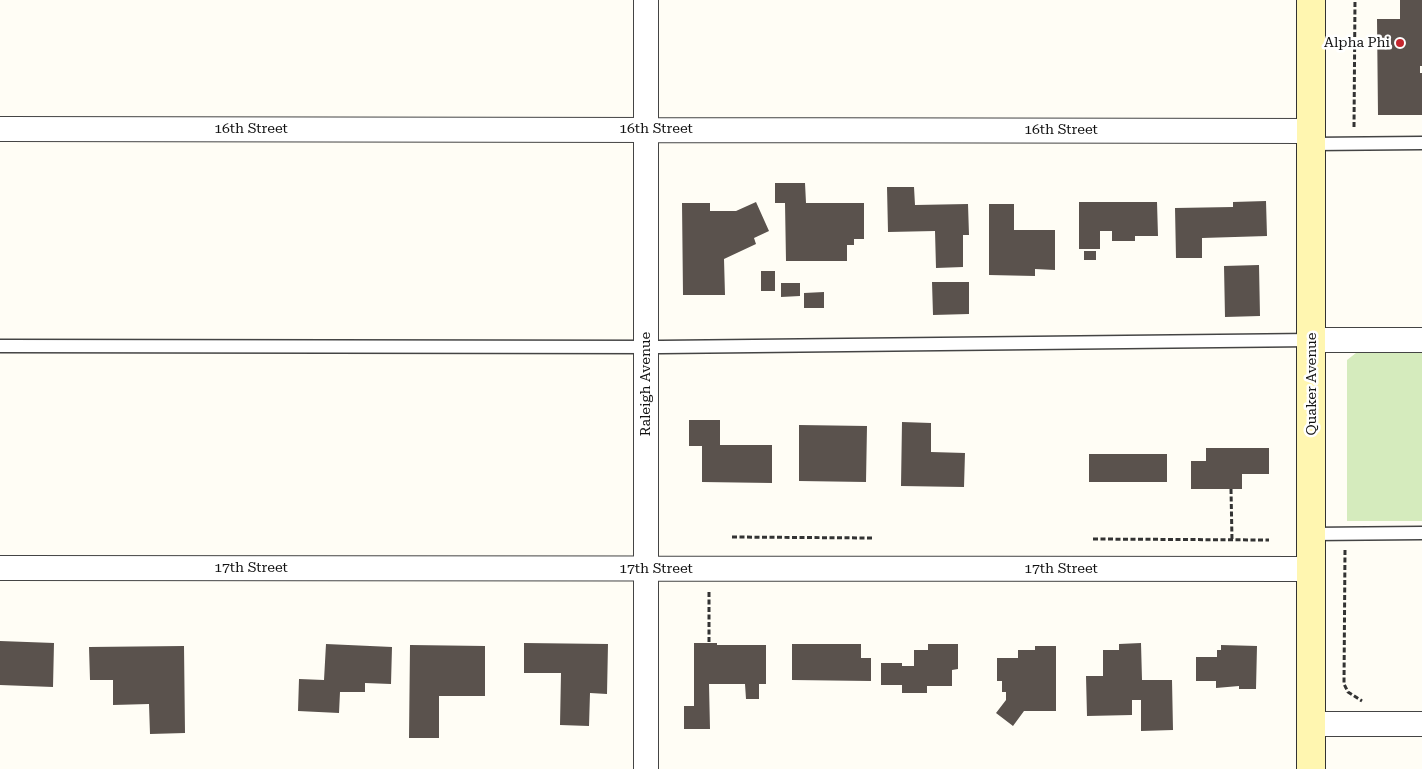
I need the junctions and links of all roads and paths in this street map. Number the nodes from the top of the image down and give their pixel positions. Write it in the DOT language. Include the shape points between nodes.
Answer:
graph roads {
  1 [pos="646,0"];
  2 [pos="1311,0"];
  3 [pos="1355,0"];
  4 [pos="0,129"];
  5 [pos="646,129"];
  6 [pos="1354,135"];
  7 [pos="1312,137"];
  8 [pos="1422,143"];
  9 [pos="1312,340"];
  10 [pos="1422,340"];
  11 [pos="0,346"];
  12 [pos="646,347"];
  13 [pos="1231,489"];
  14 [pos="1311,534"];
  15 [pos="1422,534"];
  16 [pos="732,537"];
  17 [pos="872,538"];
  18 [pos="1093,540"];
  19 [pos="1232,540"];
  20 [pos="1269,540"];
  21 [pos="1345,549"];
  22 [pos="0,568"];
  23 [pos="646,569"];
  24 [pos="1311,569"];
  25 [pos="709,591"];
  26 [pos="709,643"];
  27 [pos="1371,701"];
  28 [pos="1311,724"];
  29 [pos="1422,724"];
  30 [pos="646,769"];
  31 [pos="1311,769"];
  1 -- 5 [label="street, Raleigh Avenue"];
  2 -- 7 [label="main road, Quaker Avenue"];
  3 -- 6 [label="path"];
  4 -- 5 [label="street, 16th Street"];
  5 -- 7 [label="street, 16th Street"];
  5 -- 12 [label="street, Raleigh Avenue"];
  7 -- 8 [label="lane"];
  7 -- 9 [label="main road, Quaker Avenue"];
  9 -- 10 [label="street"];
  9 -- 12 [label="lane"];
  9 -- 14 [label="main road, Quaker Avenue"];
  11 -- 12 [label="lane"];
  12 -- 23 [label="street, Raleigh Avenue"];
  13 -- 19 [label="path"];
  14 -- 15 [label="lane"];
  14 -- 24 [label="main road, Quaker Avenue"];
  16 -- 17 [label="path"];
  18 -- 19 [label="path"];
  19 -- 20 [label="path"];
  21 -- 27 [label="path" via="1344,684 1354,697"];
  22 -- 23 [label="street, 17th Street"];
  23 -- 24 [label="street, 17th Street"];
  23 -- 30 [label="street, Raleigh Avenue"];
  24 -- 28 [label="main road, Quaker Avenue"];
  25 -- 26 [label="path"];
  28 -- 29 [label="street"];
  28 -- 31 [label="main road, Quaker Avenue"];
}
